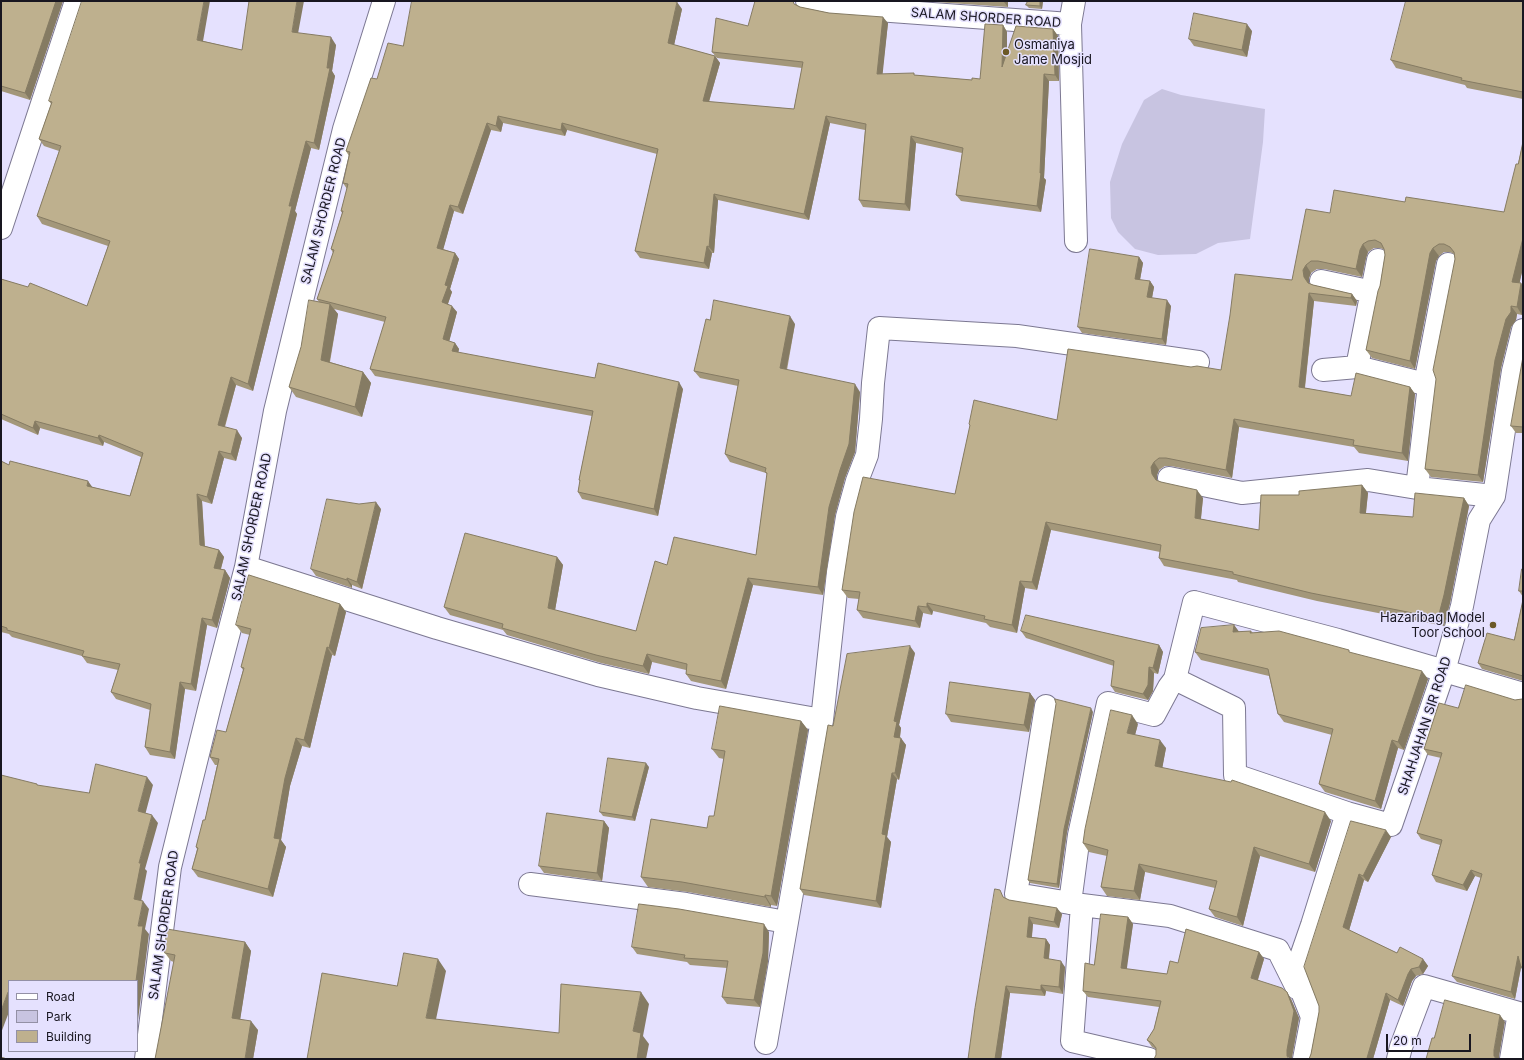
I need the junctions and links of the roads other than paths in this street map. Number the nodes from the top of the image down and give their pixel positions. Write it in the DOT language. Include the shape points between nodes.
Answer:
graph roads {
  1 [pos="76,1"];
  2 [pos="384,1"];
  3 [pos="807,1"];
  4 [pos="1074,1"];
  5 [pos="1070,24"];
  6 [pos="1,228"];
  7 [pos="1076,241"];
  8 [pos="1378,260"];
  9 [pos="1448,264"];
  10 [pos="1321,281"];
  11 [pos="1373,292"];
  12 [pos="1523,330"];
  13 [pos="1198,362"];
  14 [pos="1357,367"];
  15 [pos="1323,370"];
  16 [pos="1425,384"];
  17 [pos="1169,478"];
  18 [pos="1417,488"];
  19 [pos="1494,496"];
  20 [pos="246,567"];
  21 [pos="1444,671"];
  22 [pos="1175,679"];
  23 [pos="1523,694"];
  24 [pos="1046,706"];
  25 [pos="822,720"];
  26 [pos="1347,813"];
  27 [pos="530,884"];
  28 [pos="1076,904"];
  29 [pos="786,922"];
  30 [pos="1521,1014"];
  31 [pos="1312,1017"];
  32 [pos="766,1043"];
  33 [pos="146,1059"];
  34 [pos="1149,1059"];
  35 [pos="1304,1059"];
  36 [pos="1398,1059"];
  37 [pos="1511,1059"];
  1 -- 6 [label="street"];
  2 -- 20 [label="street, SALAM SHORDER ROAD" via="344,129 275,411"];
  3 -- 5 [label="street, SALAM SHORDER ROAD" via="836,7"];
  4 -- 5 [label="street, SALAM SHORDER ROAD"];
  5 -- 7 [label="street, SALAM SHORDER ROAD"];
  8 -- 11 [label="street"];
  9 -- 16 [label="street"];
  10 -- 11 [label="street"];
  11 -- 14 [label="street"];
  12 -- 19 [label="street, SHAHJAHAN SIR ROAD" via="1513,371"];
  13 -- 25 [label="street" via="1016,336 879,328 867,455 847,517 838,572"];
  14 -- 15 [label="street"];
  14 -- 16 [label="street"];
  16 -- 18 [label="street" via="1429,385"];
  17 -- 18 [label="street" via="1242,493 1368,480"];
  18 -- 19 [label="street"];
  19 -- 21 [label="street, SHAHJAHAN SIR ROAD" via="1480,520 1462,606"];
  20 -- 25 [label="street" via="437,628 598,675 697,698"];
  20 -- 33 [label="street, SALAM SHORDER ROAD" via="170,867"];
  21 -- 22 [label="street" via="1194,602"];
  21 -- 23 [label="street"];
  21 -- 26 [label="street, SHAHJAHAN SIR ROAD" via="1391,825"];
  22 -- 26 [label="street" via="1234,708 1235,775"];
  22 -- 28 [label="street" via="1154,715 1108,703 1079,835"];
  24 -- 28 [label="street" via="1016,894"];
  25 -- 29 [label="street"];
  26 -- 31 [label="street" via="1295,974"];
  27 -- 29 [label="street" via="686,904"];
  28 -- 31 [label="street" via="1170,916 1278,950"];
  28 -- 34 [label="street" via="1072,1041"];
  29 -- 32 [label="street"];
  30 -- 36 [label="street" via="1424,986"];
  30 -- 37 [label="street"];
  31 -- 35 [label="street"];
}
